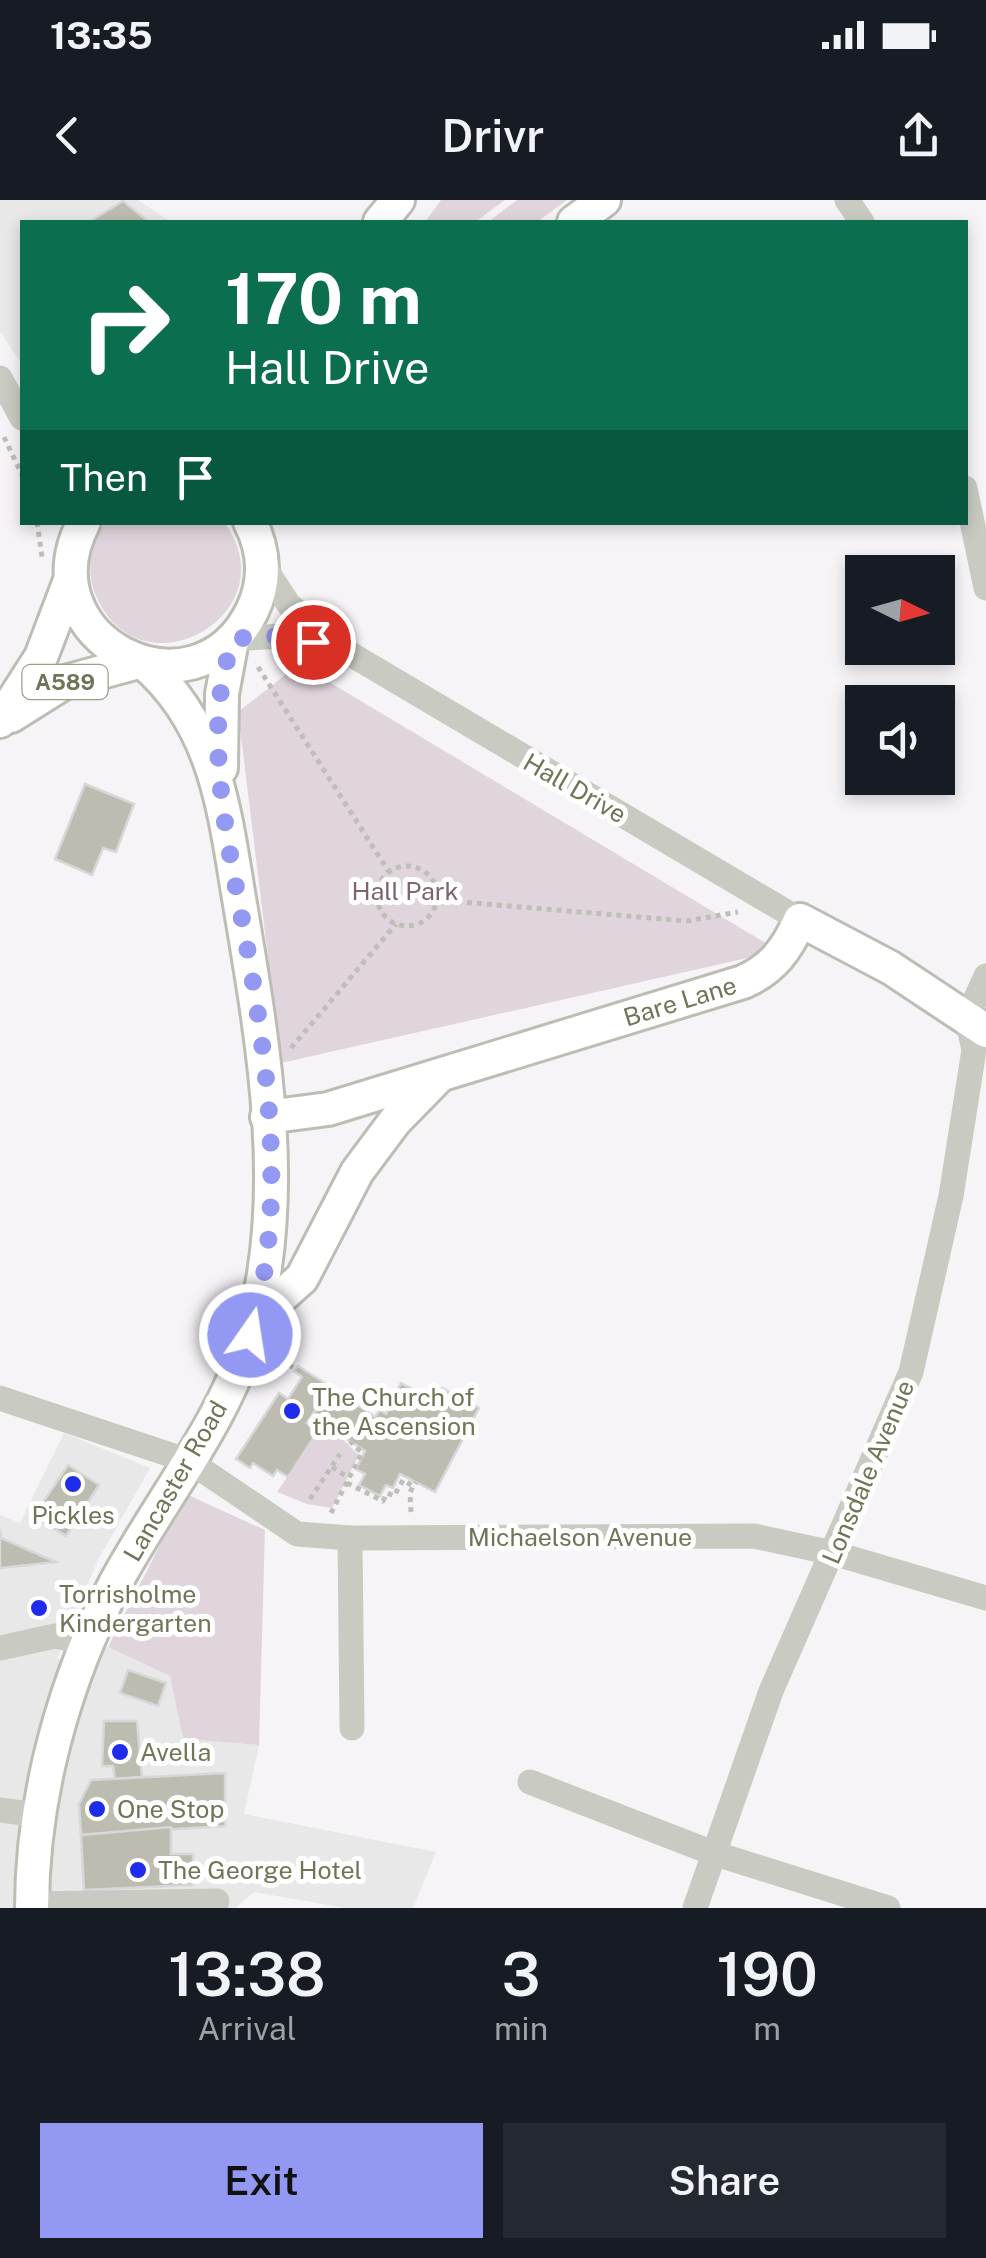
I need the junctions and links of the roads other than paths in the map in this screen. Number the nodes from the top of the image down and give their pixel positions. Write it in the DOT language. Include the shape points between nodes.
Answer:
graph roads {
  1 [pos="398,200"];
  2 [pos="604,200"];
  3 [pos="382,220"];
  4 [pos="577,220"];
  5 [pos="0,376"];
  6 [pos="20,398"];
  7 [pos="20,414"];
  8 [pos="971,490"];
  9 [pos="64,525"];
  10 [pos="83,525"];
  11 [pos="260,540"];
  12 [pos="70,575"];
  13 [pos="986,588"];
  14 [pos="240,647"];
  15 [pos="352,654"];
  16 [pos="141,663"];
  17 [pos="0,722"];
  18 [pos="223,807"];
  19 [pos="788,913"];
  20 [pos="986,976"];
  21 [pos="976,1024"];
  22 [pos="440,1075"];
  23 [pos="267,1118"];
  24 [pos="254,1321"];
  25 [pos="0,1398"];
  26 [pos="190,1461"];
  27 [pos="350,1538"];
  28 [pos="834,1554"];
  29 [pos="986,1598"];
  30 [pos="90,1644"];
  31 [pos="0,1648"];
  32 [pos="352,1728"];
  33 [pos="530,1782"];
  34 [pos="0,1810"];
  35 [pos="38,1815"];
  36 [pos="713,1853"];
  37 [pos="216,1901"];
  38 [pos="32,1906"];
  39 [pos="695,1908"];
  40 [pos="888,1908"];
  1 -- 3 [label="main road"];
  2 -- 4 [label="main road"];
  5 -- 6 [label="street"];
  5 -- 7 [label="street"];
  8 -- 13 [label="street"];
  9 -- 12 [label="street"];
  10 -- 12 [label="main road, A589"];
  11 -- 14 [label="main road" via="259,597"];
  11 -- 15 [label="street, Hall Drive" via="289,605"];
  12 -- 16 [label="main road, A589" via="90,628"];
  12 -- 17 [label="main road, A589" via="41,657"];
  14 -- 15 [label="street, Hall Drive" via="282,636"];
  14 -- 16 [label="main road, A589" via="193,662"];
  14 -- 18 [label="main road, Lancaster Road" via="220,723"];
  15 -- 19 [label="street, Hall Drive"];
  16 -- 17 [label="main road, A589" via="65,682"];
  16 -- 18 [label="main road, Lancaster Road" via="166,682 191,717"];
  18 -- 23 [label="main road, Lancaster Road" via="254,988"];
  19 -- 21 [label="main road" via="891,968"];
  19 -- 22 [label="main road, Bare Lane" via="778,960 762,974"];
  20 -- 21 [label="street"];
  21 -- 28 [label="street, Lonsdale Avenue" via="951,1196 911,1372"];
  22 -- 23 [label="main road, Bare Lane" via="328,1109"];
  22 -- 24 [label="main road, Bare Lane" via="394,1121 357,1172 302,1278"];
  23 -- 24 [label="main road, Lancaster Road" via="268,1234"];
  24 -- 26 [label="main road, Lancaster Road"];
  25 -- 26 [label="street, Michaelson Avenue"];
  26 -- 27 [label="street, Michaelson Avenue" via="297,1534"];
  26 -- 30 [label="main road, Lancaster Road" via="115,1583"];
  27 -- 28 [label="street, Michaelson Avenue" via="754,1536"];
  27 -- 32 [label="street"];
  28 -- 29 [label="street, Michaelson Avenue"];
  28 -- 36 [label="street, Lonsdale Avenue" via="770,1691"];
  30 -- 31 [label="street" via="55,1636"];
  30 -- 35 [label="main road, Lancaster Road" via="68,1692"];
  33 -- 36 [label="street"];
  34 -- 35 [label="street"];
  35 -- 38 [label="main road, Lancaster Road"];
  36 -- 39 [label="street, Lonsdale Avenue"];
  36 -- 40 [label="street"];
  37 -- 38 [label="street"];
}
